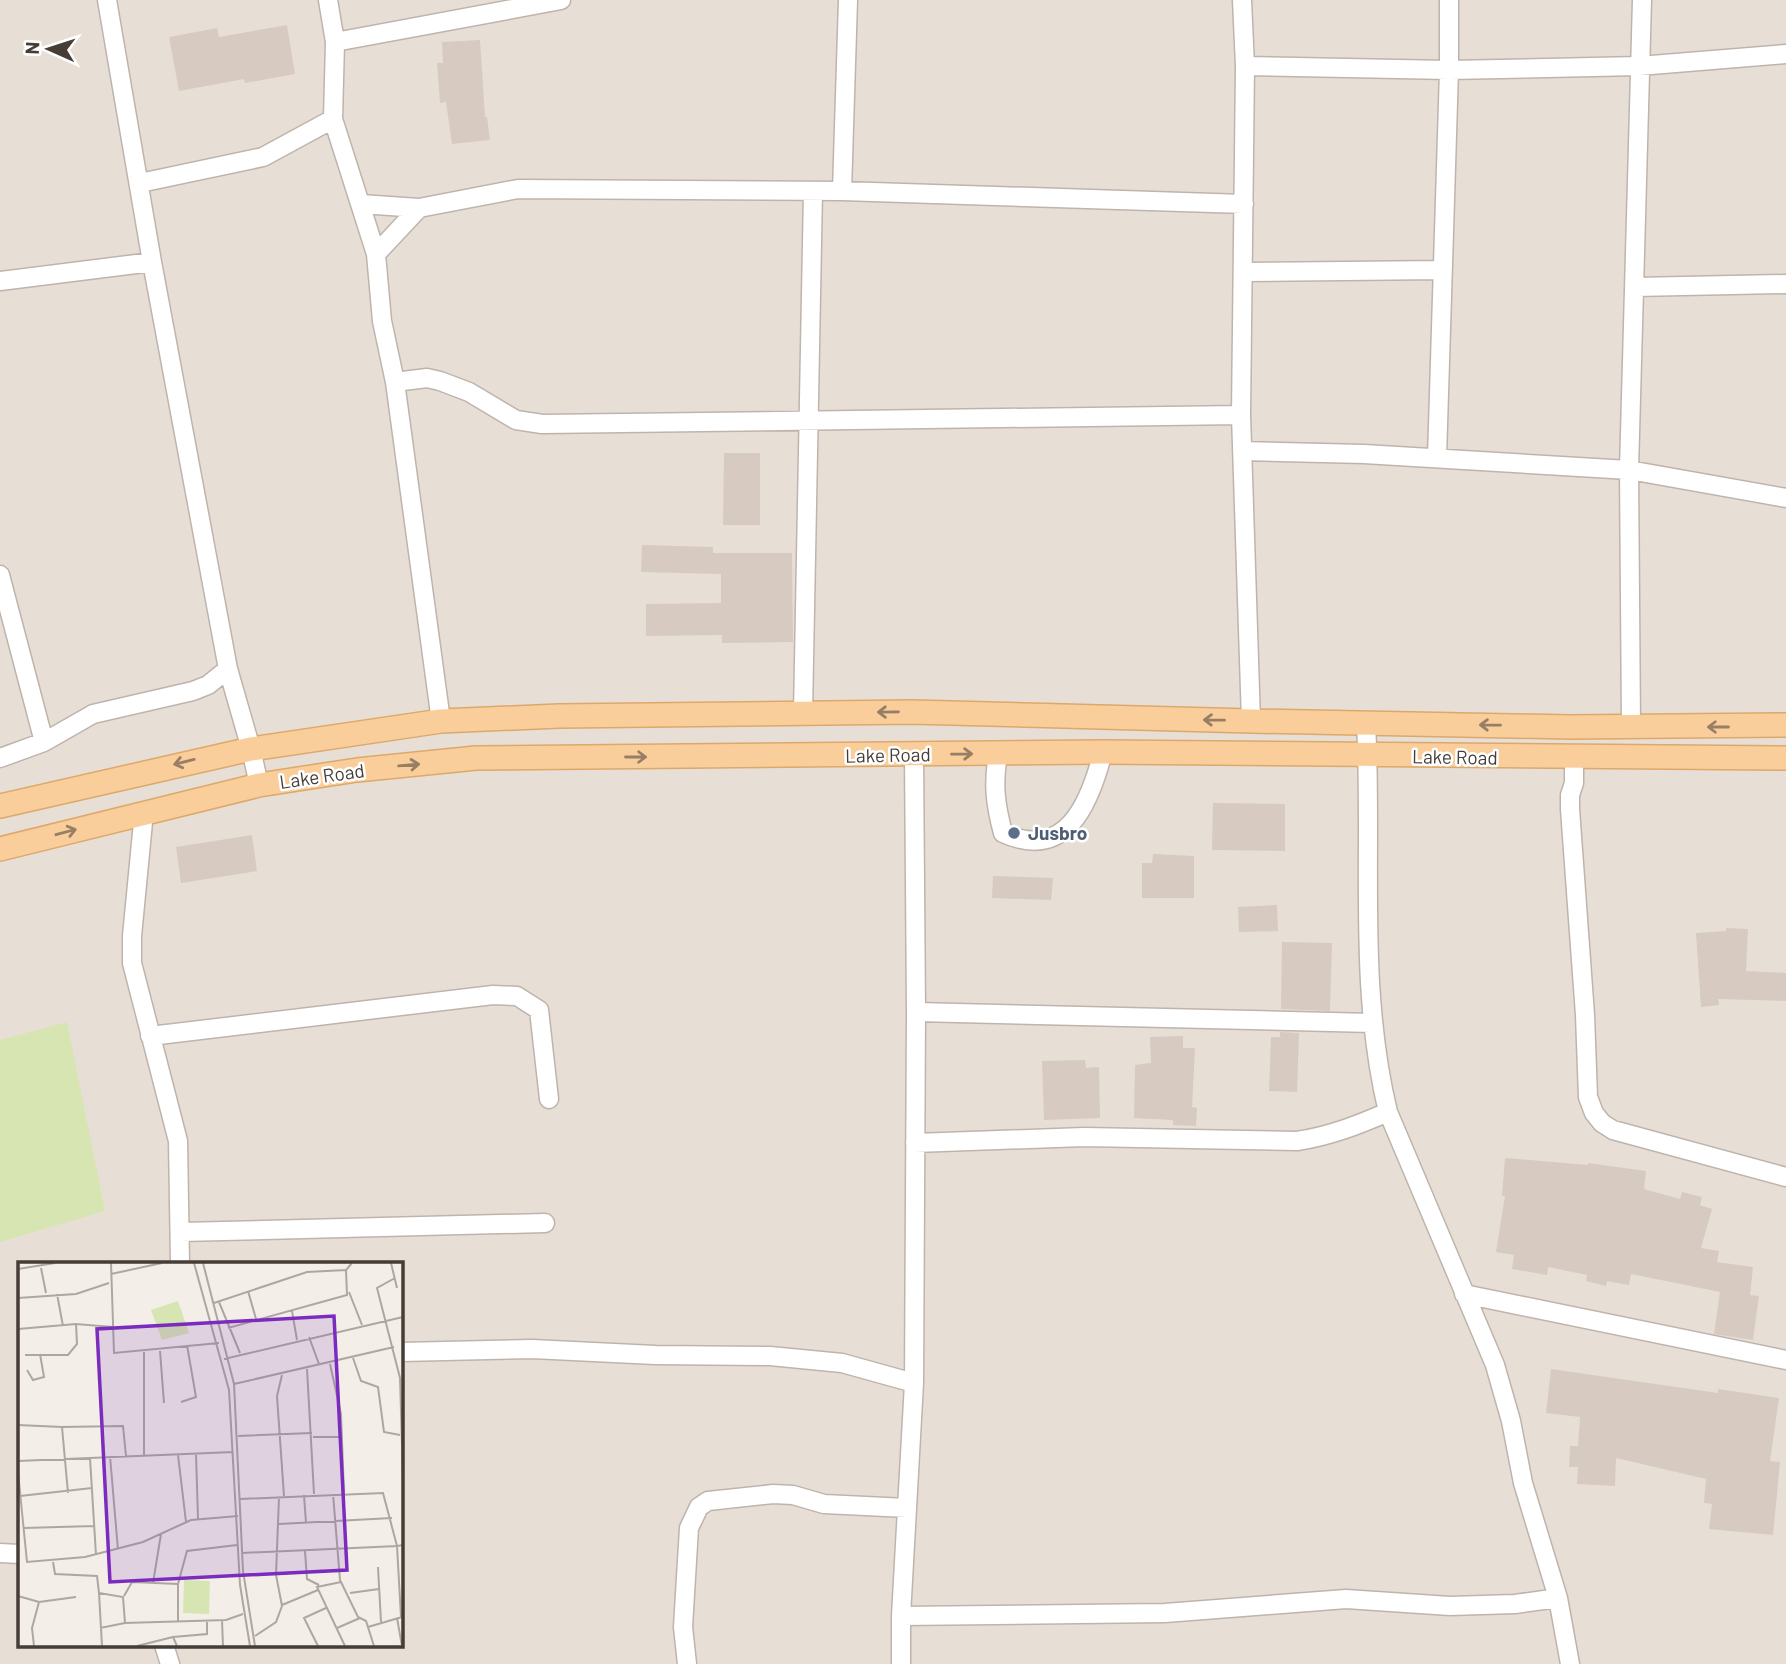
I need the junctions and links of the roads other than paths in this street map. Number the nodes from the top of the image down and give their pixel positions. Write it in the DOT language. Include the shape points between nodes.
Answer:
graph roads {
  1 [pos="107,0"];
  2 [pos="328,0"];
  3 [pos="561,0"];
  4 [pos="848,0"];
  5 [pos="1242,0"];
  6 [pos="1449,0"];
  7 [pos="1642,0"];
  8 [pos="335,42"];
  9 [pos="1786,54"];
  10 [pos="1639,65"];
  11 [pos="1245,66"];
  12 [pos="1449,70"];
  13 [pos="332,119"];
  14 [pos="140,183"];
  15 [pos="813,191"];
  16 [pos="842,191"];
  17 [pos="361,204"];
  18 [pos="1244,204"];
  19 [pos="419,208"];
  20 [pos="376,254"];
  21 [pos="152,262"];
  22 [pos="1442,270"];
  23 [pos="1243,272"];
  24 [pos="0,281"];
  25 [pos="1786,284"];
  26 [pos="1635,287"];
  27 [pos="395,382"];
  28 [pos="1241,415"];
  29 [pos="810,420"];
  30 [pos="1242,452"];
  31 [pos="1437,457"];
  32 [pos="1629,470"];
  33 [pos="1786,498"];
  34 [pos="0,575"];
  35 [pos="228,668"];
  36 [pos="803,713"];
  37 [pos="442,721"];
  38 [pos="1251,721"];
  39 [pos="1366,723"];
  40 [pos="1786,725"];
  41 [pos="1631,727"];
  42 [pos="44,742"];
  43 [pos="251,748"];
  44 [pos="1103,752"];
  45 [pos="998,754"];
  46 [pos="914,755"];
  47 [pos="1368,756"];
  48 [pos="0,758"];
  49 [pos="1574,758"];
  50 [pos="1786,758"];
  51 [pos="259,785"];
  52 [pos="0,806"];
  53 [pos="144,812"];
  54 [pos="0,849"];
  55 [pos="916,1012"];
  56 [pos="1372,1023"];
  57 [pos="150,1036"];
  58 [pos="549,1099"];
  59 [pos="1388,1112"];
  60 [pos="915,1143"];
  61 [pos="1786,1177"];
  62 [pos="545,1223"];
  63 [pos="181,1232"];
  64 [pos="180,1262"];
  65 [pos="1464,1294"];
  66 [pos="402,1352"];
  67 [pos="1786,1360"];
  68 [pos="914,1383"];
  69 [pos="907,1508"];
  70 [pos="0,1553"];
  71 [pos="18,1554"];
  72 [pos="1558,1598"];
  73 [pos="901,1616"];
  74 [pos="164,1646"];
  75 [pos="170,1664"];
  76 [pos="687,1664"];
  77 [pos="901,1664"];
  78 [pos="1570,1664"];
  1 -- 14 [label="street"];
  2 -- 8 [label="street"];
  3 -- 8 [label="street"];
  4 -- 16 [label="street"];
  5 -- 11 [label="street"];
  6 -- 12 [label="street"];
  7 -- 10 [label="street"];
  8 -- 13 [label="street"];
  9 -- 10 [label="street"];
  10 -- 12 [label="street"];
  10 -- 26 [label="street"];
  11 -- 12 [label="street"];
  11 -- 18 [label="street"];
  12 -- 22 [label="street"];
  13 -- 14 [label="street" via="263,157"];
  13 -- 17 [label="street"];
  14 -- 21 [label="street"];
  15 -- 16 [label="street"];
  15 -- 19 [label="street" via="518,189"];
  15 -- 29 [label="street"];
  16 -- 18 [label="street"];
  17 -- 19 [label="street"];
  17 -- 20 [label="street"];
  18 -- 23 [label="street"];
  19 -- 20 [label="street"];
  20 -- 27 [label="street" via="382,321"];
  21 -- 24 [label="street"];
  21 -- 35 [label="street"];
  22 -- 23 [label="street"];
  22 -- 31 [label="street"];
  23 -- 28 [label="street"];
  25 -- 26 [label="street"];
  26 -- 32 [label="street"];
  27 -- 29 [label="street" via="440,381 469,391 516,420 542,424"];
  27 -- 37 [label="street"];
  28 -- 29 [label="street"];
  28 -- 30 [label="street"];
  29 -- 36 [label="street"];
  30 -- 31 [label="street"];
  30 -- 38 [label="street"];
  31 -- 32 [label="street"];
  32 -- 33 [label="street"];
  32 -- 41 [label="street"];
  34 -- 42 [label="street"];
  35 -- 42 [label="street" via="208,685 93,715"];
  35 -- 43 [label="street"];
  36 -- 37 [label="main road, Lake Road"];
  38 -- 36 [label="main road, Lake Road, one-way"];
  37 -- 43 [label="main road, Lake Road"];
  38 -- 39 [label="main road, Lake Road"];
  41 -- 39 [label="main road, Lake Road, one-way"];
  39 -- 47 [label="street"];
  40 -- 41 [label="main road, Lake Road, one-way"];
  42 -- 48 [label="street"];
  43 -- 51 [label="street"];
  43 -- 52 [label="main road, Lake Road, one-way"];
  44 -- 45 [label="main road, Lake Road"];
  44 -- 45 [label="street" via="1090,796 1078,815 1053,837 1031,839 1003,833 993,780"];
  44 -- 47 [label="main road, Lake Road"];
  46 -- 45 [label="main road, Lake Road, one-way"];
  51 -- 46 [label="main road, Lake Road, one-way" via="476,758"];
  46 -- 55 [label="street"];
  47 -- 49 [label="main road, Lake Road"];
  47 -- 56 [label="street"];
  49 -- 50 [label="main road, Lake Road"];
  49 -- 61 [label="street" via="1570,809 1588,1097 1594,1113 1614,1130"];
  51 -- 53 [label="main road, Lake Road"];
  54 -- 53 [label="main road, Lake Road, one-way"];
  53 -- 57 [label="street" via="132,963"];
  55 -- 56 [label="street"];
  55 -- 60 [label="street"];
  56 -- 59 [label="street"];
  57 -- 58 [label="street" via="493,995 517,996 539,1010"];
  57 -- 63 [label="street" via="178,1141"];
  59 -- 60 [label="street" via="1348,1130 1297,1141 1084,1137"];
  59 -- 65 [label="street"];
  60 -- 68 [label="street"];
  62 -- 63 [label="street"];
  63 -- 64 [label="street"];
  65 -- 67 [label="street"];
  65 -- 72 [label="street" via="1495,1365 1523,1483"];
  66 -- 68 [label="street" via="532,1349 770,1356 842,1363"];
  68 -- 69 [label="street"];
  69 -- 73 [label="street"];
  69 -- 76 [label="street" via="824,1504 773,1494 708,1501 699,1507 689,1528 683,1627"];
  70 -- 71 [label="street"];
  72 -- 73 [label="street" via="1450,1606 1346,1598 1165,1613"];
  72 -- 78 [label="street"];
  73 -- 77 [label="street"];
  74 -- 75 [label="street"];
}
